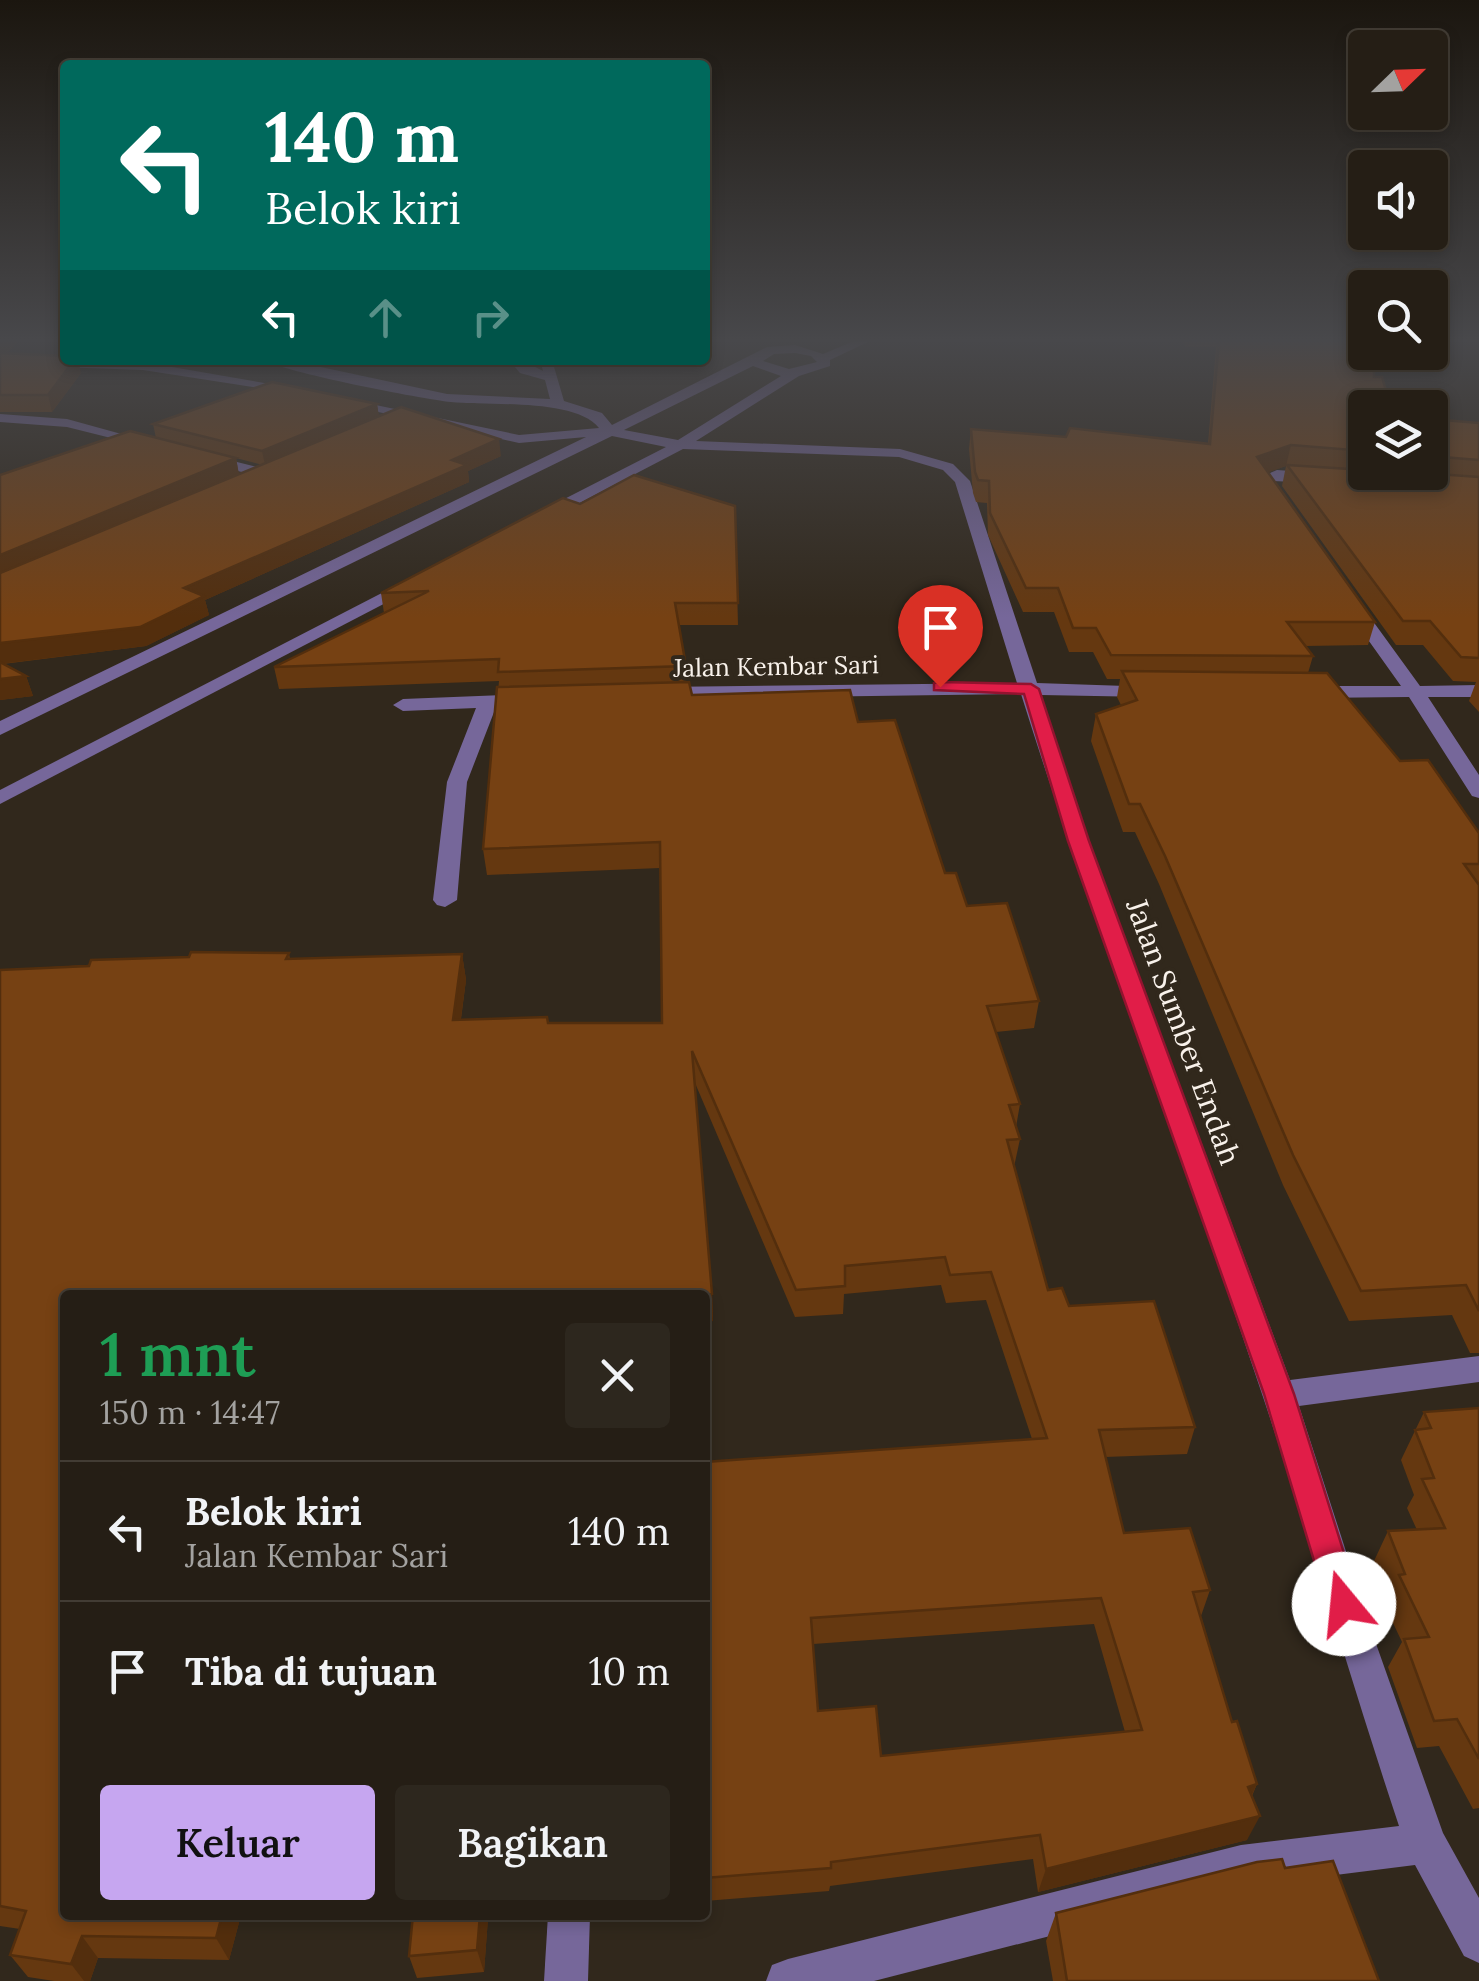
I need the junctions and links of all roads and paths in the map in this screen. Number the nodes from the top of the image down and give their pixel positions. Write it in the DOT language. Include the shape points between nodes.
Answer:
graph roads {
  1 [pos="106,433"];
  2 [pos="491,433"];
  3 [pos="581,433"];
  4 [pos="604,433"];
  5 [pos="621,433"];
  6 [pos="698,433"];
  7 [pos="133,440"];
  8 [pos="680,445"];
  9 [pos="172,450"];
  10 [pos="100,452"];
  11 [pos="191,454"];
  12 [pos="285,467"];
  13 [pos="268,474"];
  14 [pos="1331,479"];
  15 [pos="234,488"];
  16 [pos="1288,515"];
  17 [pos="520,528"];
  18 [pos="433,573"];
  19 [pos="1346,596"];
  20 [pos="1031,689"];
  21 [pos="1166,691"];
  22 [pos="1479,691"];
  23 [pos="1282,692"];
  24 [pos="1416,694"];
  25 [pos="630,695"];
  26 [pos="555,699"];
  27 [pos="489,701"];
  28 [pos="403,706"];
  29 [pos="28,716"];
  30 [pos="0,718"];
  31 [pos="0,729"];
  32 [pos="1479,792"];
  33 [pos="0,798"];
  34 [pos="444,900"];
  35 [pos="1479,1369"];
  36 [pos="1279,1394"];
  37 [pos="1426,1842"];
  38 [pos="569,1920"];
  39 [pos="1479,1941"];
  40 [pos="566,1981"];
  41 [pos="788,1981"];
  1 -- 7 [label="street"];
  2 -- 3 [label="street" via="519,439"];
  4 -- 29 [label="street"];
  5 -- 8 [label="street, Jalan Sumber Endah"];
  6 -- 8 [label="street"];
  7 -- 9 [label="street"];
  7 -- 10 [label="street"];
  8 -- 17 [label="street"];
  8 -- 20 [label="street, Jalan Sumber Endah" via="900,453 948,467 962,481"];
  11 -- 13 [label="street"];
  12 -- 13 [label="street"];
  13 -- 15 [label="street"];
  14 -- 16 [label="street" via="1264,479"];
  18 -- 33 [label="street"];
  19 -- 24 [label="street"];
  20 -- 21 [label="street, Jalan Kembar Sari"];
  20 -- 25 [label="street, Jalan Kembar Sari"];
  20 -- 36 [label="street, Jalan Sumber Endah" via="1078,841"];
  22 -- 24 [label="street"];
  23 -- 24 [label="street"];
  24 -- 32 [label="street"];
  26 -- 27 [label="street"];
  27 -- 28 [label="street"];
  27 -- 34 [label="street" via="457,782"];
  29 -- 30 [label="street"];
  29 -- 31 [label="street"];
  35 -- 36 [label="street"];
  36 -- 37 [label="street, Jalan Sumber Endah"];
  37 -- 39 [label="street, Jalan Sumber Endah"];
  37 -- 41 [label="street" via="1240,1866"];
  38 -- 40 [label="street"];
}
